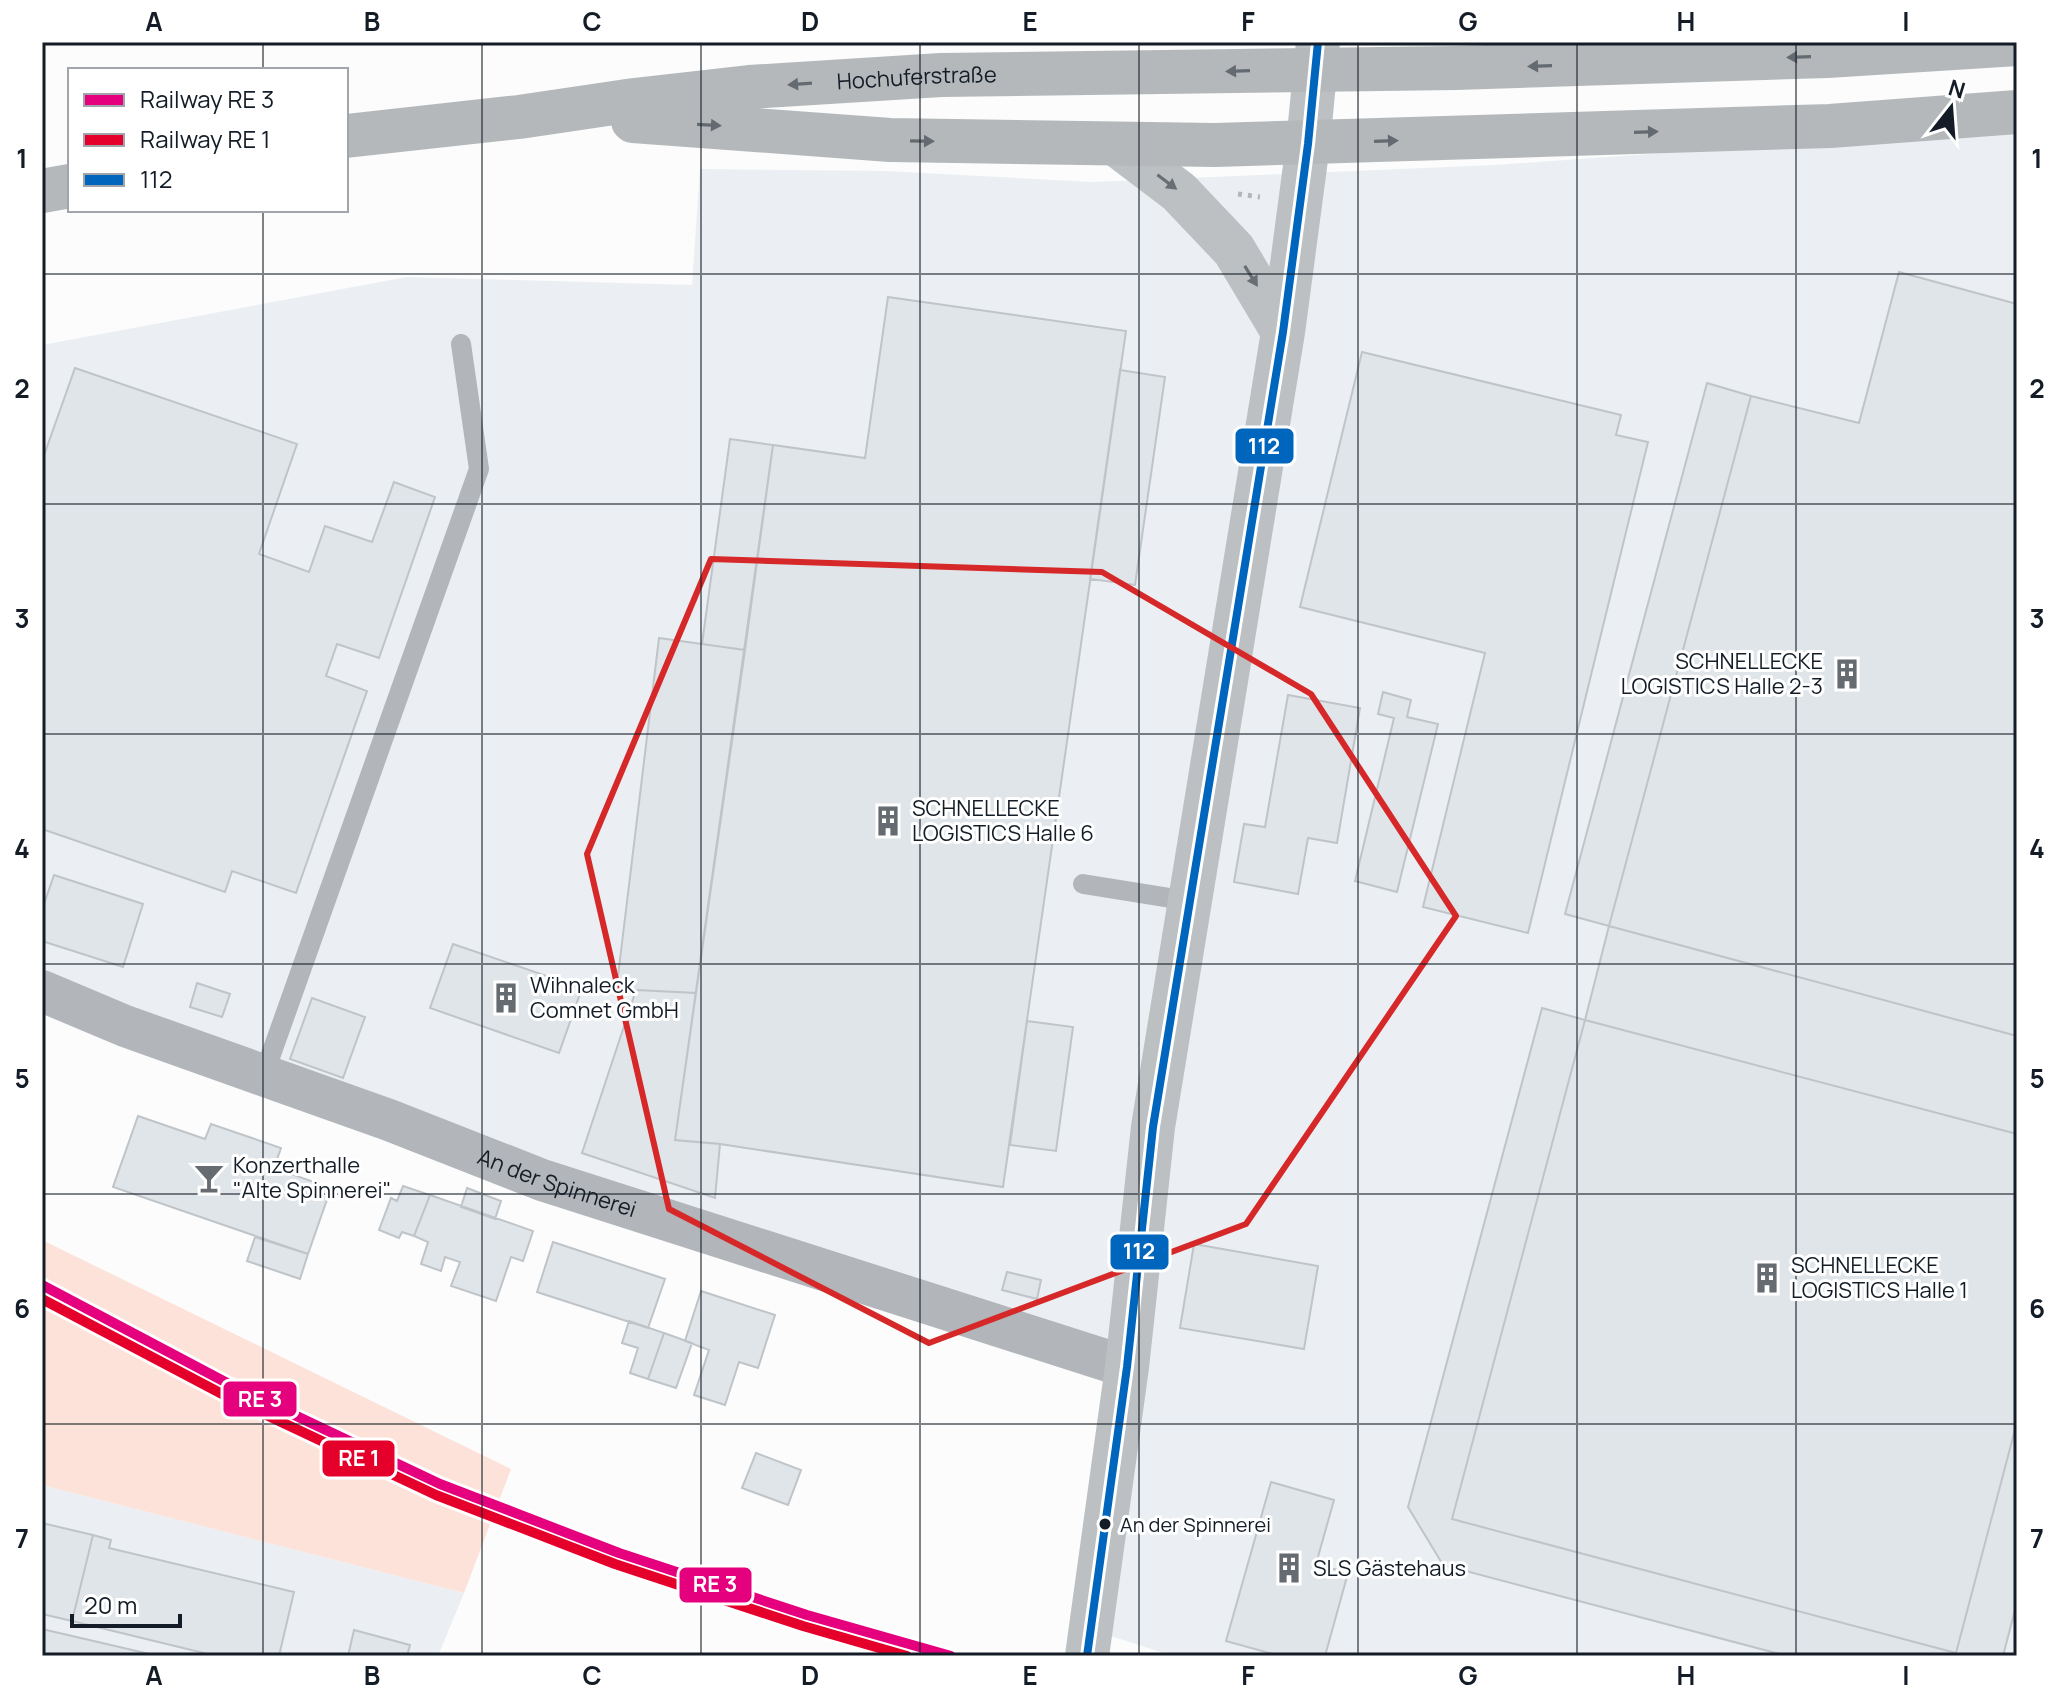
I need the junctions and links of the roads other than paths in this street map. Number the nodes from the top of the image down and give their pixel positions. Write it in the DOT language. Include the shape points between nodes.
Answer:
graph roads {
  1 [pos="2017,44"];
  2 [pos="1317,56"];
  3 [pos="2017,112"];
  4 [pos="519,117"];
  5 [pos="348,136"];
  6 [pos="1308,144"];
  7 [pos="1117,145"];
  8 [pos="68,186"];
  9 [pos="42,191"];
  10 [pos="1283,332"];
  11 [pos="461,344"];
  12 [pos="1083,884"];
  13 [pos="1189,901"];
  14 [pos="42,991"];
  15 [pos="263,1077"];
  16 [pos="1127,1367"];
  17 [pos="1087,1656"];
  1 -- 2 [label="main road, Hochuferstraße, one-way" via="1456,68"];
  2 -- 4 [label="main road, Hochuferstraße, one-way" via="749,87"];
  2 -- 6 [label="street"];
  6 -- 3 [label="main road, Hochuferstraße, one-way" via="1830,126"];
  4 -- 5 [label="main road, Hochuferstraße"];
  4 -- 7 [label="main road, Hochuferstraße, one-way" via="890,140"];
  6 -- 7 [label="main road, Hochuferstraße"];
  6 -- 10 [label="street"];
  7 -- 10 [label="street, one-way" via="1179,192 1227,242"];
  8 -- 9 [label="main road"];
  10 -- 13 [label="street"];
  11 -- 15 [label="lane" via="479,469"];
  12 -- 13 [label="lane"];
  13 -- 16 [label="street" via="1153,1127"];
  14 -- 15 [label="street, An der Spinnerei"];
  15 -- 16 [label="street, An der Spinnerei" via="542,1180"];
  16 -- 17 [label="street"];
}
